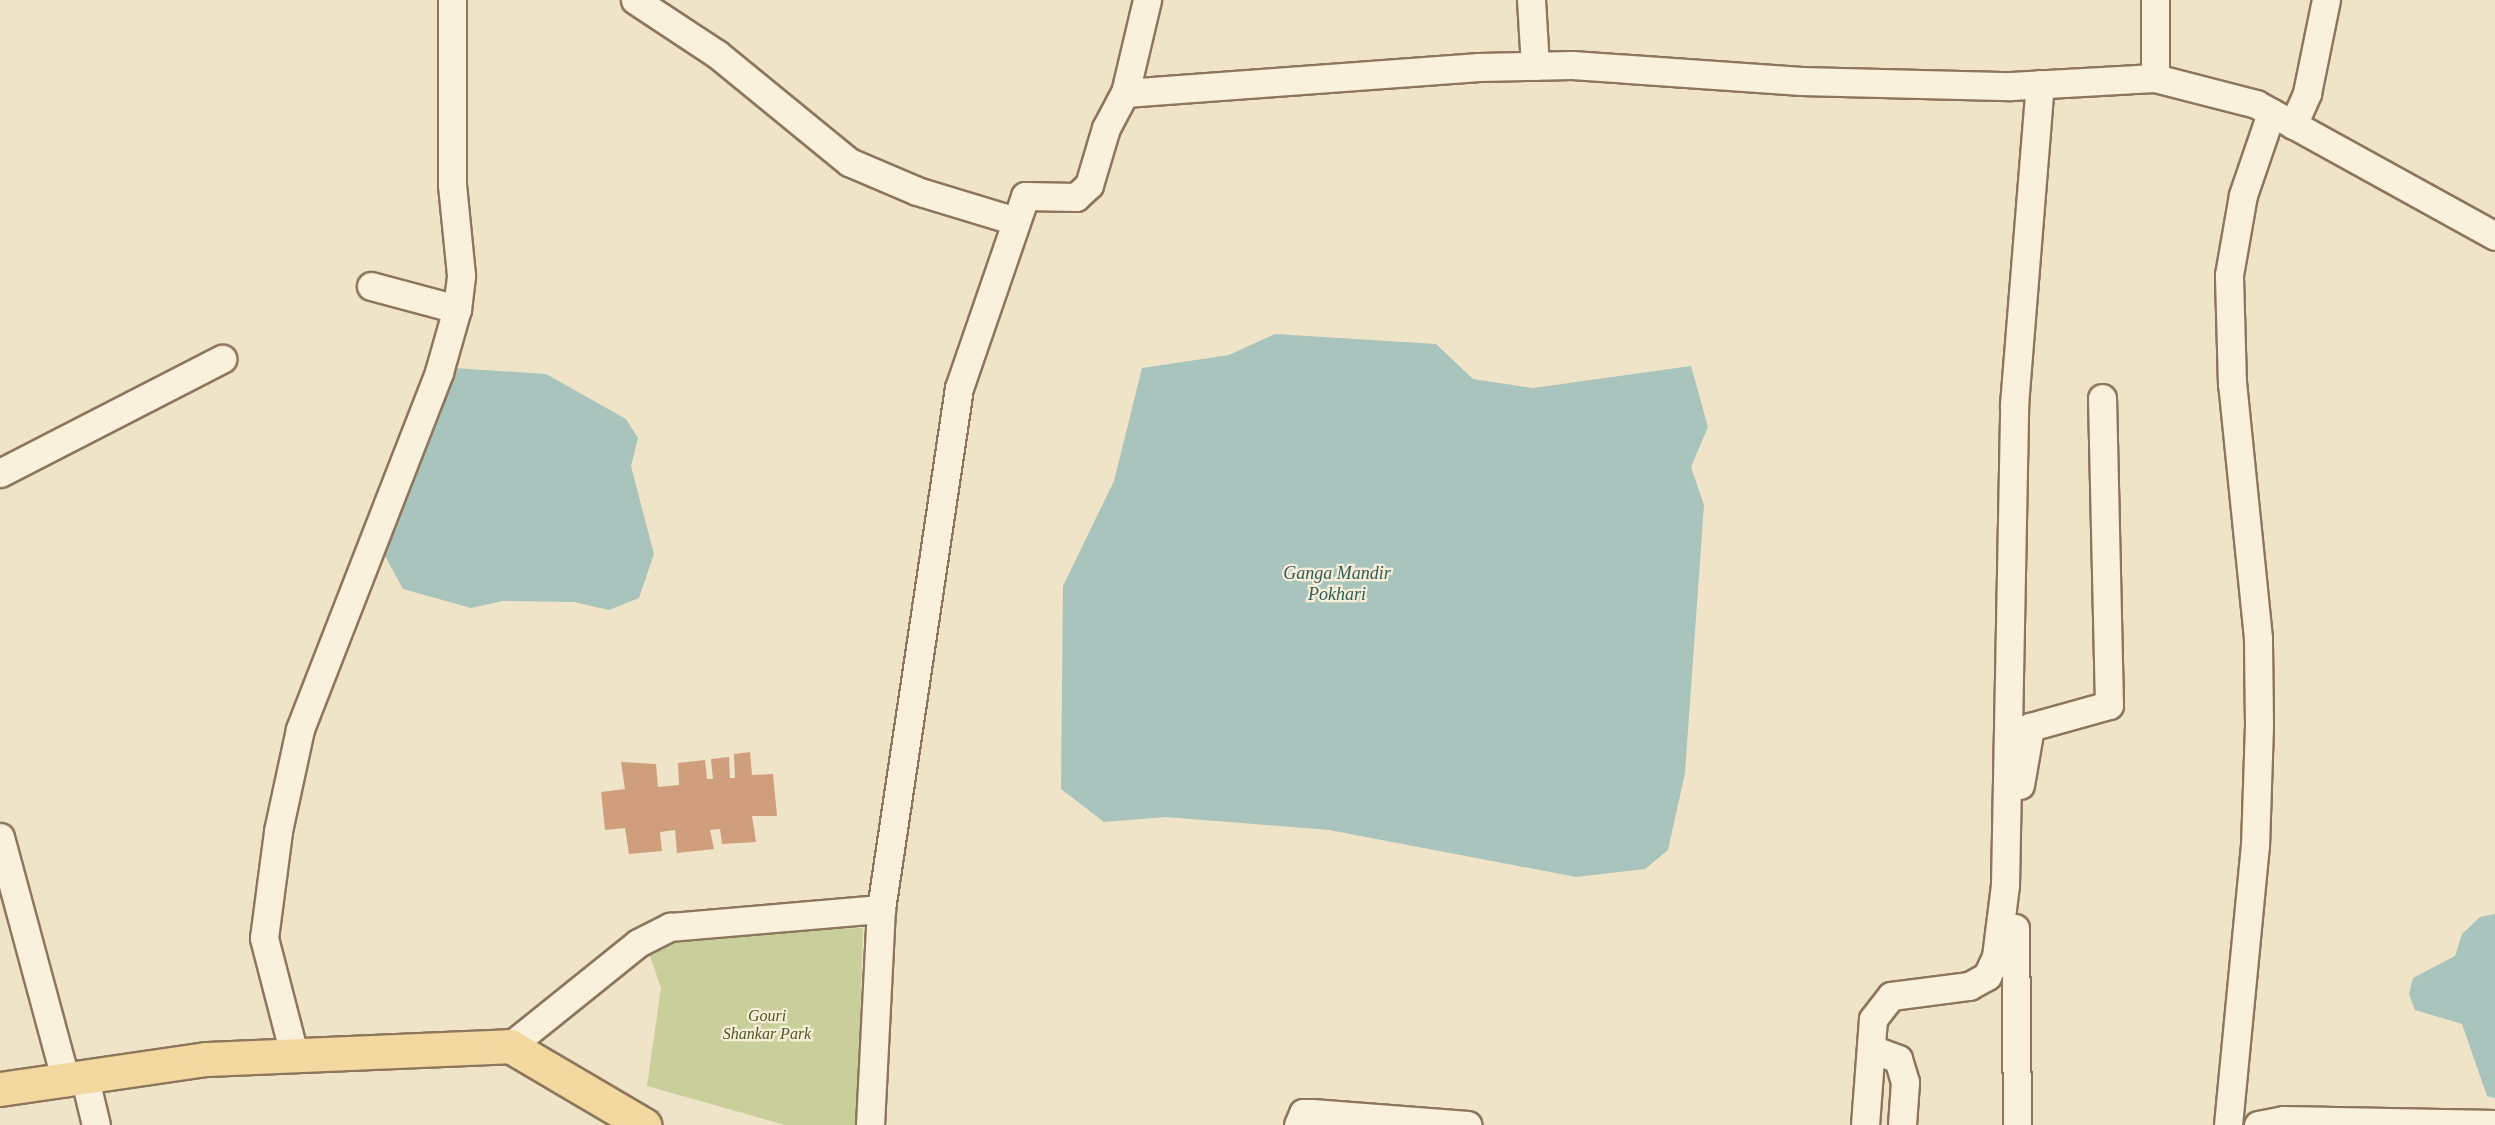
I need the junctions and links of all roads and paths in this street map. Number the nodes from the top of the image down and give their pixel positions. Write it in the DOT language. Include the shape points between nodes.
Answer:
graph roads {
  1 [pos="452,0"];
  2 [pos="1147,0"];
  3 [pos="1531,0"];
  4 [pos="2155,0"];
  5 [pos="2326,0"];
  6 [pos="644,3"];
  7 [pos="1535,66"];
  8 [pos="2155,78"];
  9 [pos="2040,84"];
  10 [pos="1125,93"];
  11 [pos="2282,119"];
  12 [pos="1017,221"];
  13 [pos="2495,236"];
  14 [pos="371,286"];
  15 [pos="457,309"];
  16 [pos="222,359"];
  17 [pos="2102,398"];
  18 [pos="0,473"];
  19 [pos="0,837"];
  20 [pos="881,909"];
  21 [pos="510,1046"];
  22 [pos="1871,1049"];
  23 [pos="294,1054"];
  24 [pos="76,1081"];
  25 [pos="0,1089"];
  26 [pos="2495,1124"];
  27 [pos="96,1125"];
  28 [pos="644,1125"];
  29 [pos="870,1125"];
  30 [pos="1298,1125"];
  31 [pos="1468,1125"];
  32 [pos="1865,1125"];
  33 [pos="1902,1125"];
  34 [pos="2017,1125"];
  35 [pos="2228,1125"];
  36 [pos="2258,1125"];
  1 -- 15 [label="street" via="452,185 461,275"];
  2 -- 10 [label="street"];
  3 -- 7 [label="street"];
  4 -- 8 [label="street"];
  5 -- 11 [label="street" via="2307,93"];
  6 -- 12 [label="street" via="717,54 849,162 917,190"];
  7 -- 9 [label="street" via="1801,81"];
  7 -- 10 [label="street"];
  8 -- 9 [label="street"];
  8 -- 11 [label="street"];
  9 -- 22 [label="street" via="2014,405 2005,885 1996,957 1987,976 1969,986 1891,996 1873,1019"];
  10 -- 12 [label="street" via="1106,128 1089,184 1076,197 1025,196"];
  11 -- 13 [label="street"];
  11 -- 35 [label="street" via="2242,195 2229,275 2232,384 2258,638 2259,725 2254,846"];
  12 -- 20 [label="street" via="959,388"];
  14 -- 15 [label="street"];
  15 -- 23 [label="street" via="438,372 300,729 264,938"];
  16 -- 18 [label="street"];
  17 -- 34 [label="street" via="2109,705 2030,727 2015,807"];
  19 -- 24 [label="street"];
  20 -- 21 [label="street" via="670,927 638,943"];
  20 -- 29 [label="street"];
  21 -- 23 [label="main road"];
  21 -- 28 [label="main road"];
  22 -- 32 [label="street"];
  22 -- 33 [label="street" via="1898,1059 1905,1082"];
  23 -- 24 [label="main road" via="206,1059"];
  24 -- 25 [label="main road"];
  24 -- 27 [label="street"];
  26 -- 36 [label="street" via="2283,1120"];
  30 -- 31 [label="street" via="1302,1113"];
}
